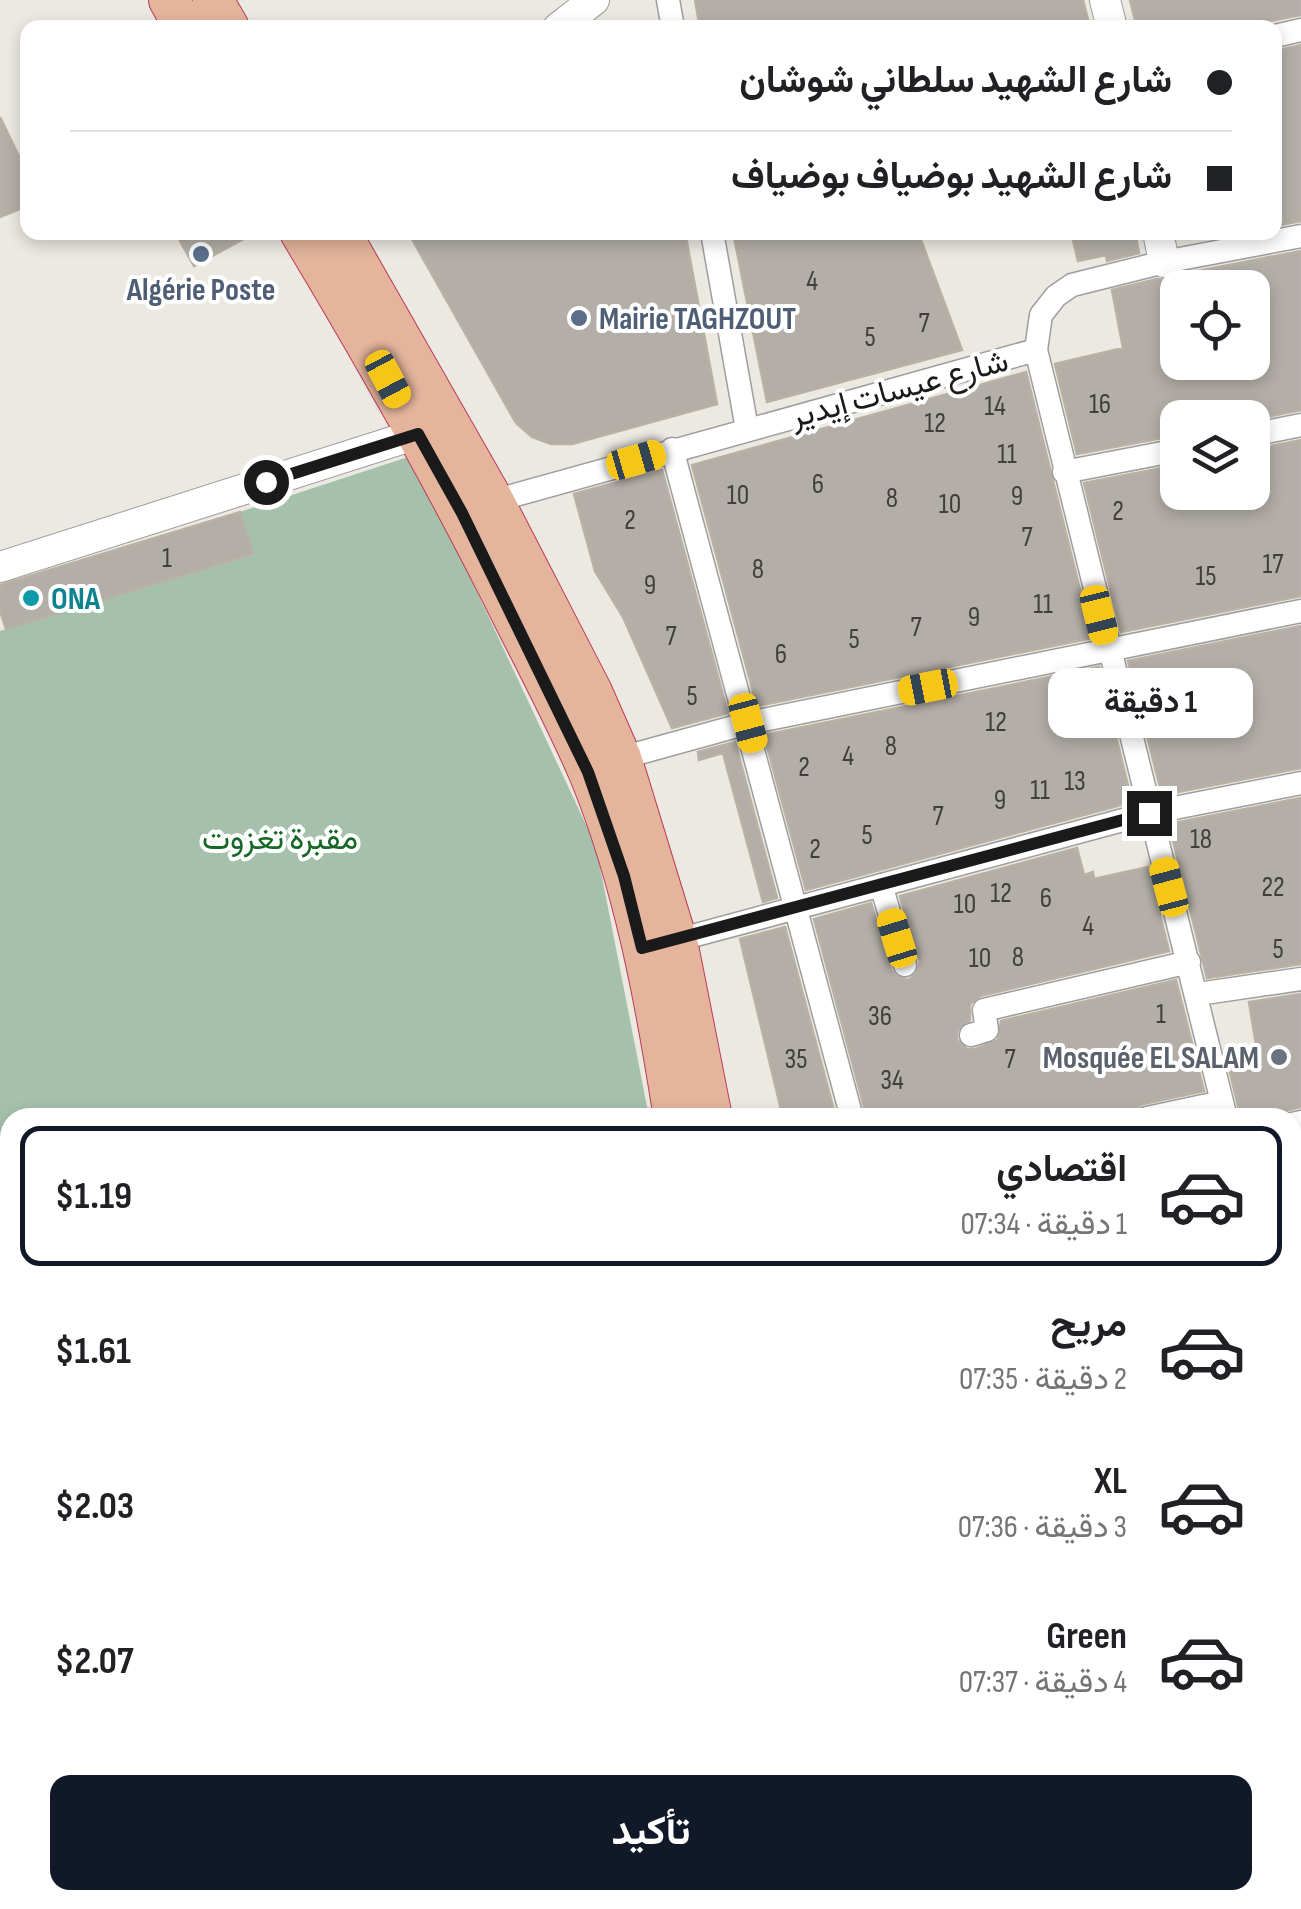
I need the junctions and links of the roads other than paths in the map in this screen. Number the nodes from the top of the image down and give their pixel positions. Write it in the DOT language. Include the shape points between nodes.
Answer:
graph roads {
  1 [pos="594,0"];
  2 [pos="568,20"];
  3 [pos="319,240"];
  4 [pos="320,240"];
  5 [pos="713,240"];
  6 [pos="1250,240"];
  7 [pos="1161,247"];
  8 [pos="1036,350"];
  9 [pos="1301,425"];
  10 [pos="748,429"];
  11 [pos="1270,432"];
  12 [pos="418,434"];
  13 [pos="672,450"];
  14 [pos="1160,453"];
  15 [pos="1064,472"];
  16 [pos="477,507"];
  17 [pos="0,567"];
  18 [pos="1301,611"];
  19 [pos="1108,650"];
  20 [pos="748,723"];
  21 [pos="621,758"];
  22 [pos="1301,783"];
  23 [pos="1149,813"];
  24 [pos="881,885"];
  25 [pos="797,908"];
  26 [pos="659,945"];
  27 [pos="1189,962"];
  28 [pos="905,965"];
  29 [pos="1301,979"];
  30 [pos="1198,994"];
  31 [pos="971,1035"];
  32 [pos="673,1108"];
  33 [pos="709,1108"];
  34 [pos="849,1108"];
  35 [pos="1224,1108"];
  1 -- 2 [label="street"];
  3 -- 12 [label="highway"];
  4 -- 16 [label="highway"];
  5 -- 10 [label="street"];
  6 -- 7 [label="street, شارع عيسات إيدير"];
  7 -- 8 [label="street, شارع عيسات إيدير" via="1056,296 1040,315"];
  8 -- 10 [label="street, شارع عيسات إيدير"];
  8 -- 15 [label="street"];
  9 -- 11 [label="street"];
  10 -- 13 [label="street, شارع عيسات إيدير"];
  12 -- 16 [label="highway"];
  12 -- 17 [label="street"];
  13 -- 16 [label="street, شارع عيسات إيدير"];
  13 -- 20 [label="street"];
  14 -- 15 [label="street"];
  15 -- 19 [label="street"];
  16 -- 21 [label="highway" via="592,692"];
  16 -- 26 [label="highway" via="588,772 624,876"];
  18 -- 19 [label="street"];
  19 -- 20 [label="street"];
  19 -- 23 [label="street"];
  20 -- 21 [label="street"];
  20 -- 25 [label="street"];
  21 -- 26 [label="highway"];
  22 -- 23 [label="street"];
  23 -- 24 [label="street"];
  23 -- 27 [label="street"];
  24 -- 25 [label="street"];
  24 -- 28 [label="street"];
  25 -- 26 [label="street"];
  25 -- 34 [label="street"];
  26 -- 32 [label="highway"];
  26 -- 33 [label="highway"];
  27 -- 30 [label="street"];
  27 -- 31 [label="street" via="984,1010 987,1030"];
  29 -- 30 [label="street"];
  30 -- 35 [label="street"];
}
